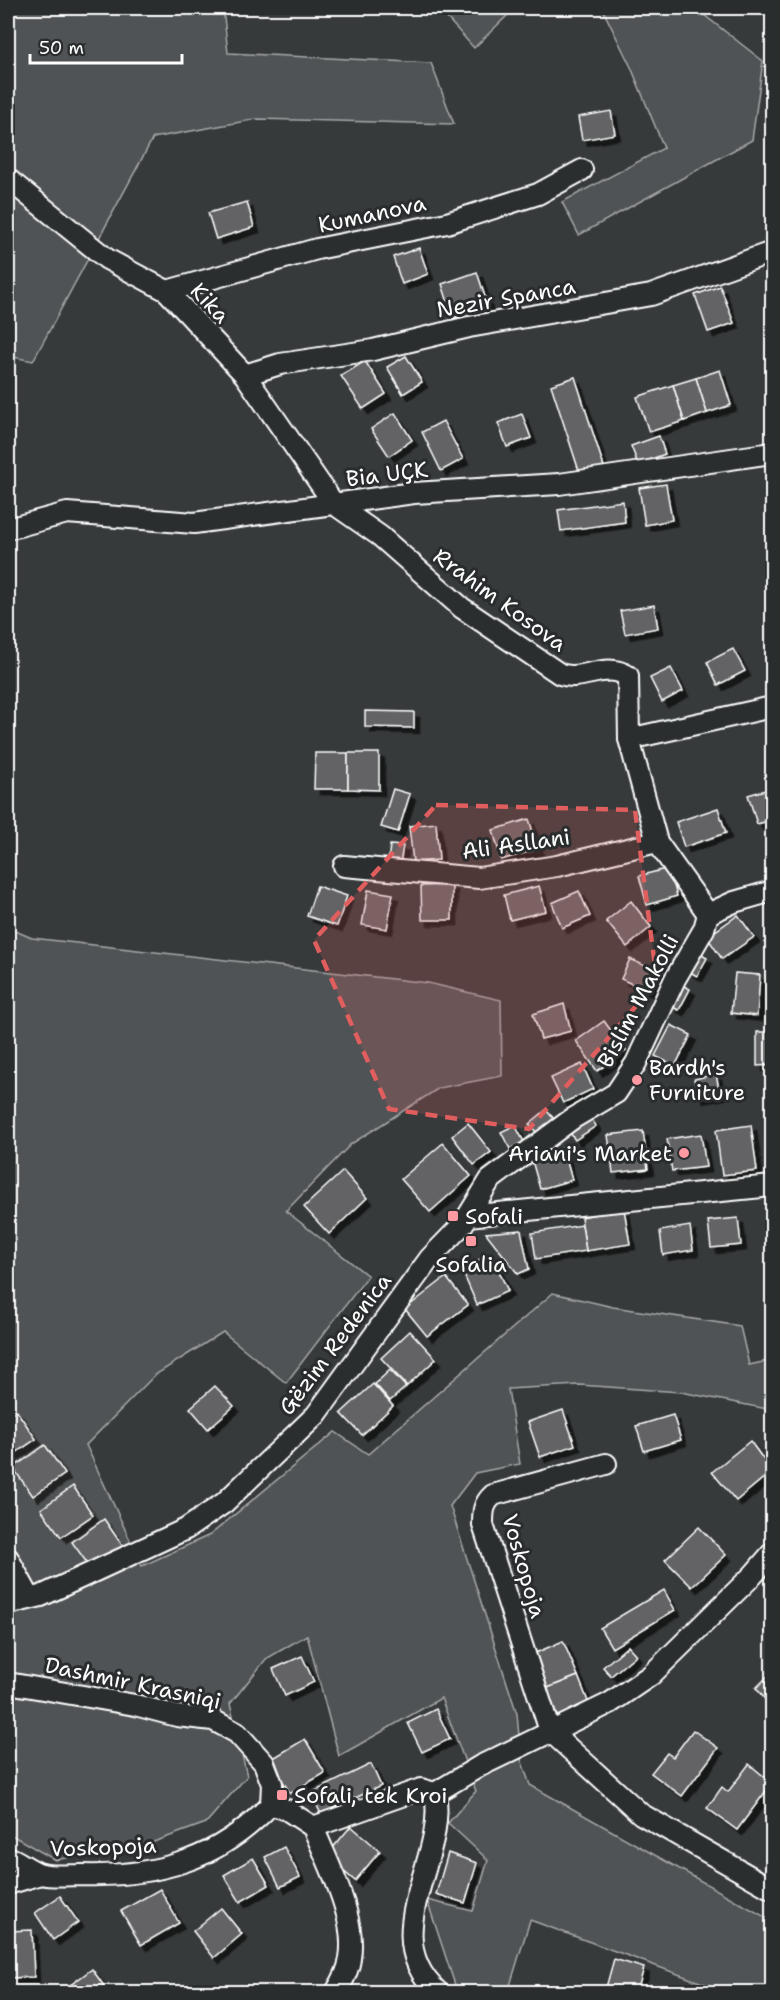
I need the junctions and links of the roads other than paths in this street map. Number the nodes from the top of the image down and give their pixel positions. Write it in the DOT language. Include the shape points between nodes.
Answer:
graph roads {
  1 [pos="582,170"];
  2 [pos="8,179"];
  3 [pos="772,252"];
  4 [pos="167,291"];
  5 [pos="244,375"];
  6 [pos="772,453"];
  7 [pos="334,504"];
  8 [pos="8,528"];
  9 [pos="772,707"];
  10 [pos="629,739"];
  11 [pos="657,842"];
  12 [pos="344,866"];
  13 [pos="772,891"];
  14 [pos="708,914"];
  15 [pos="772,1186"];
  16 [pos="468,1216"];
  17 [pos="606,1464"];
  18 [pos="772,1553"];
  19 [pos="8,1558"];
  20 [pos="30,1598"];
  21 [pos="8,1604"];
  22 [pos="8,1683"];
  23 [pos="550,1731"];
  24 [pos="435,1793"];
  25 [pos="271,1804"];
  26 [pos="313,1827"];
  27 [pos="8,1857"];
  28 [pos="42,1874"];
  29 [pos="8,1884"];
  30 [pos="772,1889"];
  31 [pos="336,1992"];
  32 [pos="438,1992"];
  1 -- 4 [label="street, Kumanova" via="538,194 447,223 317,249"];
  2 -- 4 [label="street, Kika" via="107,259"];
  3 -- 5 [label="street, Nezir Spanca" via="651,295 469,327 373,350 280,364"];
  4 -- 5 [label="street, Kika"];
  5 -- 7 [label="street, Kika"];
  6 -- 7 [label="street, Bia UÇK" via="559,484 414,493"];
  7 -- 8 [label="street, Bia UÇK" via="194,523 67,513"];
  7 -- 10 [label="street, Rrahim Kosova" via="380,537 462,608 560,674 574,678 608,669 628,676"];
  9 -- 10 [label="street"];
  10 -- 11 [label="street, Rrahim Kosova"];
  11 -- 12 [label="street, Ali Asllani" via="557,866 479,878"];
  11 -- 14 [label="street, Rrahim Kosova"];
  13 -- 14 [label="street"];
  14 -- 16 [label="street, Bislim Makolli" via="636,1063 616,1093 572,1119 490,1180"];
  15 -- 16 [label="street"];
  16 -- 20 [label="street, Gëzim Redenica" via="430,1258 316,1415 224,1503 186,1529 135,1554"];
  17 -- 23 [label="street, Voskopoja" via="493,1495 483,1513 483,1525"];
  18 -- 23 [label="street" via="651,1674 610,1703"];
  19 -- 20 [label="street"];
  20 -- 21 [label="street, Gëzim Redenica"];
  22 -- 25 [label="street, Dashmir Krasniqi" via="213,1720 237,1733 264,1763 272,1784"];
  23 -- 24 [label="street"];
  23 -- 30 [label="street" via="641,1814"];
  24 -- 26 [label="street" via="420,1789"];
  24 -- 32 [label="street" via="436,1826 416,1899 412,1936 415,1959 427,1982"];
  25 -- 26 [label="street"];
  25 -- 28 [label="street, Voskopoja" via="252,1824 227,1841 169,1868 90,1875"];
  26 -- 31 [label="street" via="344,1903 351,1949 350,1961"];
  27 -- 28 [label="street, Voskopoja"];
  28 -- 29 [label="street"];
}
